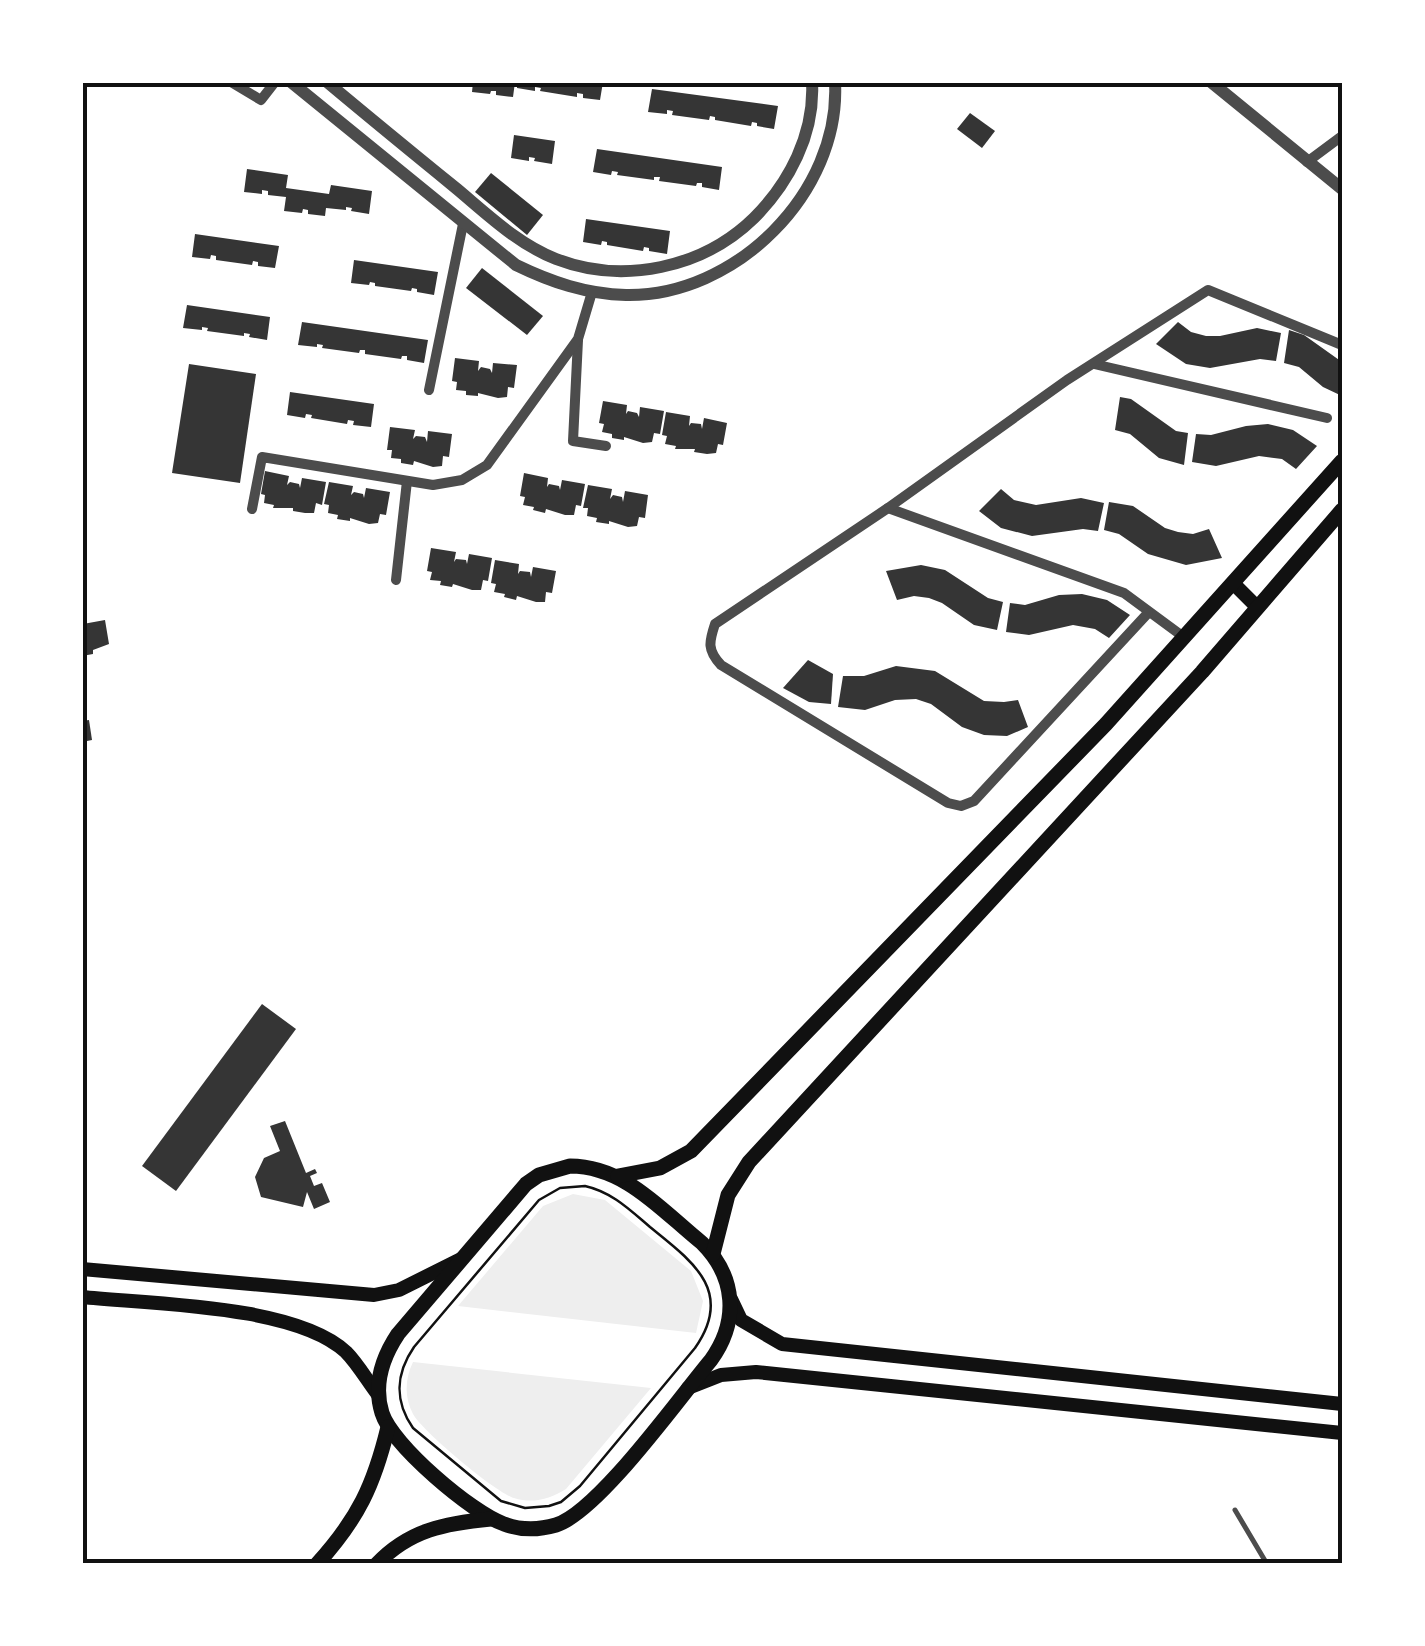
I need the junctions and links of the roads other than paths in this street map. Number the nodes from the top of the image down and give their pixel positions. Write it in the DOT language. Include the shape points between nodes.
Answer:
graph roads {
  1 [pos="231,82"];
  2 [pos="275,82"];
  3 [pos="291,82"];
  4 [pos="327,82"];
  5 [pos="812,82"];
  6 [pos="836,82"];
  7 [pos="1211,82"];
  8 [pos="1342,136"];
  9 [pos="1307,162"];
  10 [pos="786,178"];
  11 [pos="806,190"];
  12 [pos="1342,190"];
  13 [pos="462,224"];
  14 [pos="592,292"];
  15 [pos="578,339"];
  16 [pos="1342,345"];
  17 [pos="1093,364"];
  18 [pos="429,390"];
  19 [pos="1326,418"];
  20 [pos="606,446"];
  21 [pos="1342,461"];
  22 [pos="407,481"];
  23 [pos="888,508"];
  24 [pos="252,510"];
  25 [pos="1342,510"];
  26 [pos="396,580"];
  27 [pos="1234,584"];
  28 [pos="1257,606"];
  29 [pos="1148,613"];
  30 [pos="1185,638"];
  31 [pos="618,1176"];
  32 [pos="713,1254"];
  33 [pos="462,1258"];
  34 [pos="82,1269"];
  35 [pos="82,1297"];
  36 [pos="731,1298"];
  37 [pos="688,1388"];
  38 [pos="379,1396"];
  39 [pos="1342,1404"];
  40 [pos="388,1427"];
  41 [pos="1342,1433"];
  42 [pos="1235,1510"];
  43 [pos="492,1519"];
  44 [pos="317,1564"];
  45 [pos="377,1564"];
  46 [pos="1267,1564"];
  1 -- 2 [label="street" via="261,100"];
  3 -- 13 [label="street"];
  4 -- 10 [label="street" via="528,245 584,268 628,272 705,252 740,231"];
  5 -- 10 [label="street" via="806,134"];
  6 -- 11 [label="street" via="828,140"];
  7 -- 9 [label="street"];
  8 -- 9 [label="street"];
  9 -- 12 [label="street"];
  10 -- 11 [label="street"];
  11 -- 14 [label="street" via="754,250 715,273 679,288 628,296"];
  13 -- 14 [label="street" via="546,280"];
  13 -- 18 [label="street"];
  14 -- 15 [label="street"];
  15 -- 20 [label="street" via="573,441"];
  15 -- 22 [label="street" via="486,465 462,480"];
  16 -- 17 [label="street" via="1208,290"];
  17 -- 19 [label="street"];
  17 -- 23 [label="street"];
  21 -- 27 [label="main road"];
  22 -- 24 [label="street" via="262,457"];
  22 -- 26 [label="street"];
  23 -- 29 [label="street" via="1124,593"];
  23 -- 29 [label="street" via="716,624 710,654 948,803 974,801"];
  25 -- 28 [label="main road"];
  27 -- 28 [label="main road"];
  27 -- 30 [label="main road"];
  28 -- 32 [label="main road" via="748,1162 728,1195"];
  29 -- 30 [label="street"];
  30 -- 31 [label="main road" via="691,1150 660,1168"];
  31 -- 32 [label="main road"];
  31 -- 33 [label="main road" via="587,1166 539,1175"];
  32 -- 36 [label="main road"];
  33 -- 34 [label="main road" via="374,1296"];
  33 -- 38 [label="main road" via="388,1349"];
  35 -- 38 [label="main road" via="305,1326 346,1352"];
  36 -- 37 [label="main road" via="721,1346"];
  36 -- 39 [label="main road" via="741,1320 782,1344"];
  37 -- 41 [label="main road" via="721,1375 756,1372"];
  37 -- 43 [label="main road" via="584,1510 539,1528"];
  38 -- 40 [label="main road"];
  40 -- 43 [label="main road" via="408,1452"];
  40 -- 44 [label="main road" via="365,1499 347,1532"];
  42 -- 46 [label="lane"];
  43 -- 45 [label="main road" via="410,1536"];
}
